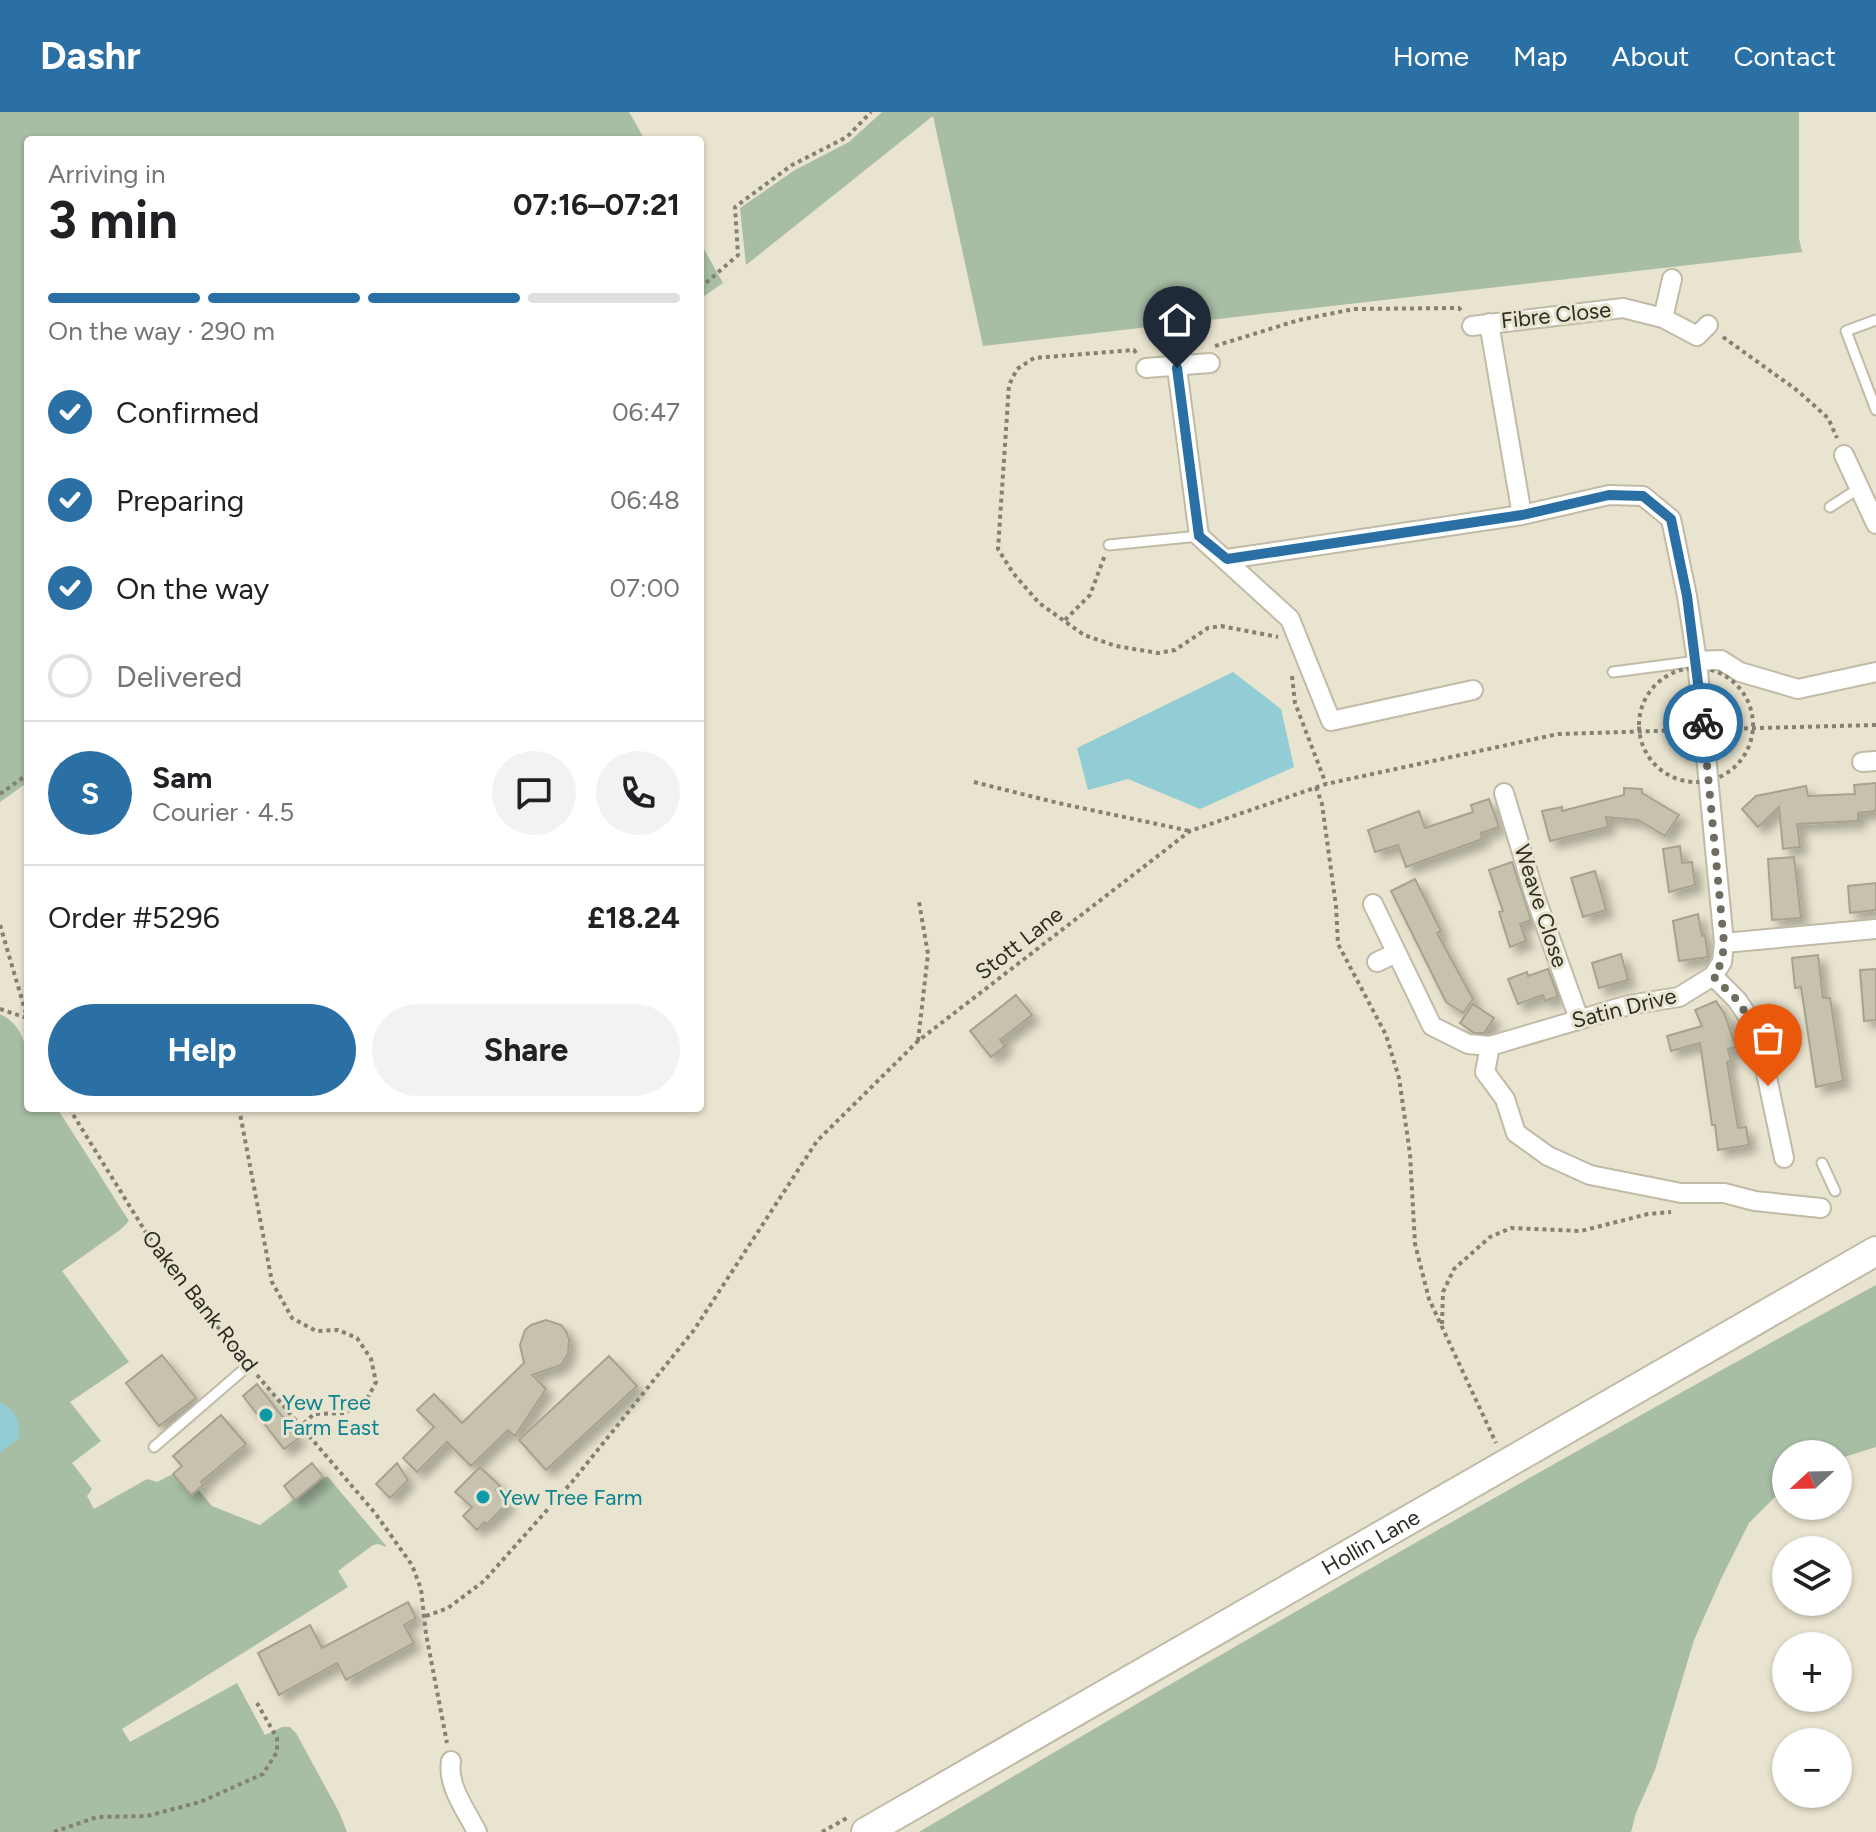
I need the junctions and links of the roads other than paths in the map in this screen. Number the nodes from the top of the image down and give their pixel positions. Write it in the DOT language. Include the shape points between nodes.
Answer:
graph roads {
  1 [pos="1672,279"];
  2 [pos="1663,318"];
  3 [pos="1876,320"];
  4 [pos="1708,325"];
  5 [pos="1210,363"];
  6 [pos="1146,368"];
  7 [pos="1177,368"];
  8 [pos="1876,410"];
  9 [pos="1844,455"];
  10 [pos="1858,489"];
  11 [pos="1830,507"];
  12 [pos="1522,515"];
  13 [pos="1876,524"];
  14 [pos="1199,536"];
  15 [pos="1109,545"];
  16 [pos="1227,559"];
  17 [pos="1697,661"];
  18 [pos="1613,672"];
  19 [pos="1876,672"];
  20 [pos="1473,690"];
  21 [pos="1504,793"];
  22 [pos="1373,904"];
  23 [pos="1876,929"];
  24 [pos="1724,943"];
  25 [pos="1396,953"];
  26 [pos="1377,962"];
  27 [pos="1713,976"];
  28 [pos="1579,1019"];
  29 [pos="1490,1046"];
  30 [pos="1784,1158"];
  31 [pos="1822,1163"];
  32 [pos="1835,1191"];
  33 [pos="1821,1208"];
  34 [pos="1876,1251"];
  35 [pos="249,1365"];
  36 [pos="154,1447"];
  37 [pos="451,1761"];
  38 [pos="477,1832"];
  39 [pos="866,1832"];
  1 -- 2 [label="street"];
  2 -- 4 [label="street, Fibre Close" via="1697,336"];
  2 -- 12 [label="street, Fibre Close" via="1623,308 1481,325"];
  3 -- 8 [label="lane" via="1846,331"];
  5 -- 7 [label="street"];
  6 -- 7 [label="street"];
  7 -- 14 [label="street"];
  9 -- 10 [label="street"];
  10 -- 11 [label="lane"];
  10 -- 13 [label="street"];
  12 -- 16 [label="street"];
  12 -- 17 [label="street" via="1609,495 1643,496 1671,519"];
  14 -- 15 [label="lane"];
  14 -- 16 [label="street"];
  16 -- 20 [label="street" via="1290,619 1331,721"];
  17 -- 18 [label="lane"];
  17 -- 19 [label="street" via="1721,660 1740,672 1798,689"];
  17 -- 24 [label="street"];
  21 -- 28 [label="street, Weave Close"];
  22 -- 25 [label="street"];
  23 -- 24 [label="street"];
  24 -- 27 [label="street" via="1722,962"];
  25 -- 26 [label="street"];
  25 -- 29 [label="street" via="1432,1026 1468,1044"];
  27 -- 28 [label="street, Satin Drive" via="1679,997"];
  27 -- 30 [label="street" via="1757,1030"];
  28 -- 29 [label="street, Satin Drive"];
  29 -- 33 [label="street" via="1485,1072 1505,1099 1516,1133 1548,1156 1590,1175 1681,1193 1724,1193"];
  31 -- 32 [label="lane"];
  34 -- 39 [label="main road, Hollin Lane"];
  35 -- 36 [label="lane"];
  37 -- 38 [label="street" via="453,1786"];
}
